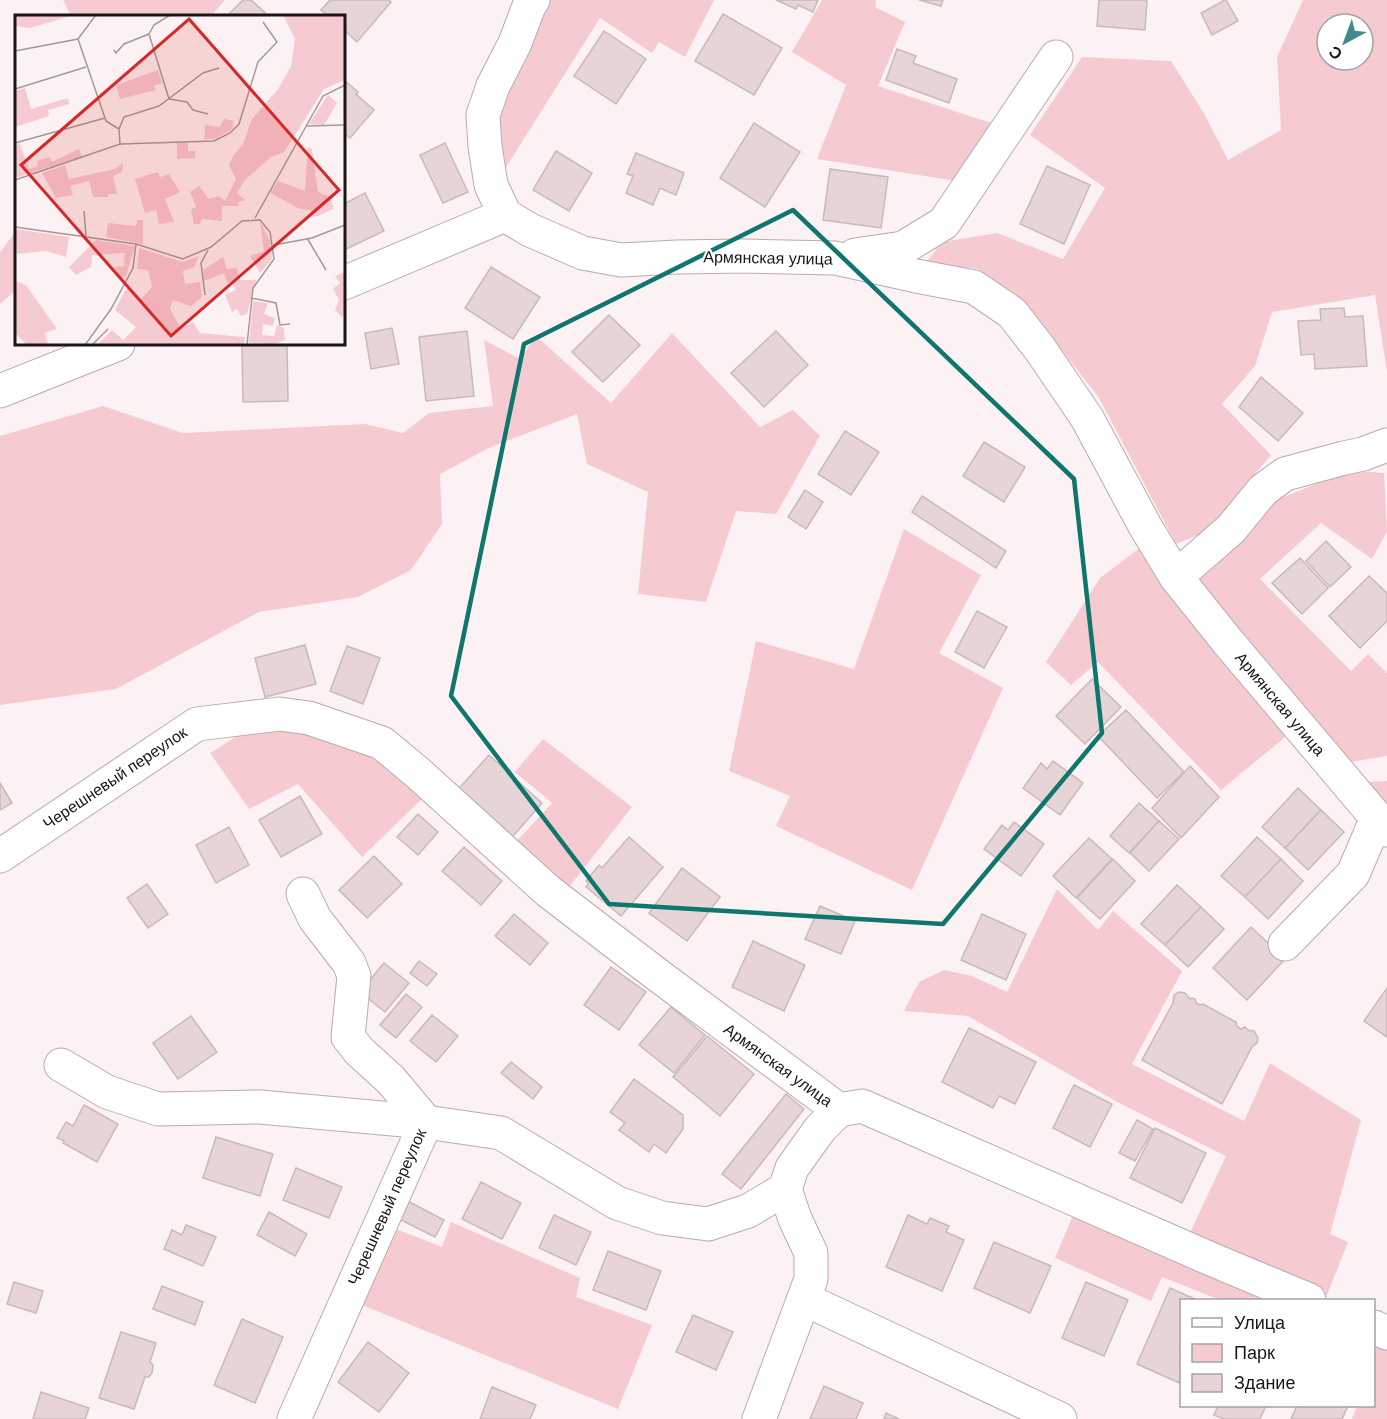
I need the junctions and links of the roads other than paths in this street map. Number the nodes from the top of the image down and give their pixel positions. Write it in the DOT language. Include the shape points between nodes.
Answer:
graph roads {
  1 [pos="526,2"];
  2 [pos="1056,57"];
  3 [pos="505,215"];
  4 [pos="835,258"];
  5 [pos="345,283"];
  6 [pos="115,345"];
  7 [pos="0,391"];
  8 [pos="1387,445"];
  9 [pos="1176,576"];
  10 [pos="309,718"];
  11 [pos="1382,824"];
  12 [pos="0,856"];
  13 [pos="303,894"];
  14 [pos="1285,944"];
  15 [pos="61,1065"];
  16 [pos="839,1110"];
  17 [pos="426,1122"];
  18 [pos="785,1189"];
  19 [pos="804,1299"];
  20 [pos="1307,1299"];
  21 [pos="294,1419"];
  22 [pos="759,1419"];
  23 [pos="1060,1419"];
  1 -- 3 [label="street" via="515,43 483,115 491,185"];
  2 -- 4 [label="street" via="945,223 903,248"];
  3 -- 4 [label="street, Армянская улица" via="583,253 621,260"];
  3 -- 5 [label="street"];
  4 -- 9 [label="street, Армянская улица" via="974,287 1012,313 1087,418"];
  6 -- 7 [label="street"];
  8 -- 9 [label="street" via="1285,474 1263,490 1231,529"];
  9 -- 11 [label="street, Армянская улица"];
  10 -- 12 [label="street, Черешневый переулок" via="279,714 197,724"];
  10 -- 16 [label="street, Армянская улица" via="382,743 548,891"];
  11 -- 14 [label="street" via="1353,874"];
  13 -- 17 [label="street" via="315,919 349,963 354,976 348,1037"];
  15 -- 17 [label="street" via="106,1092 158,1109 260,1107"];
  16 -- 18 [label="street" via="792,1168"];
  16 -- 20 [label="street, Армянская улица" via="862,1106"];
  17 -- 18 [label="street, Черешневый переулок" via="501,1133 617,1203 662,1218 708,1224 748,1211"];
  17 -- 21 [label="street, Черешневый переулок"];
  18 -- 19 [label="street" via="811,1253 811,1279"];
  19 -- 22 [label="street"];
  19 -- 23 [label="street"];
}
